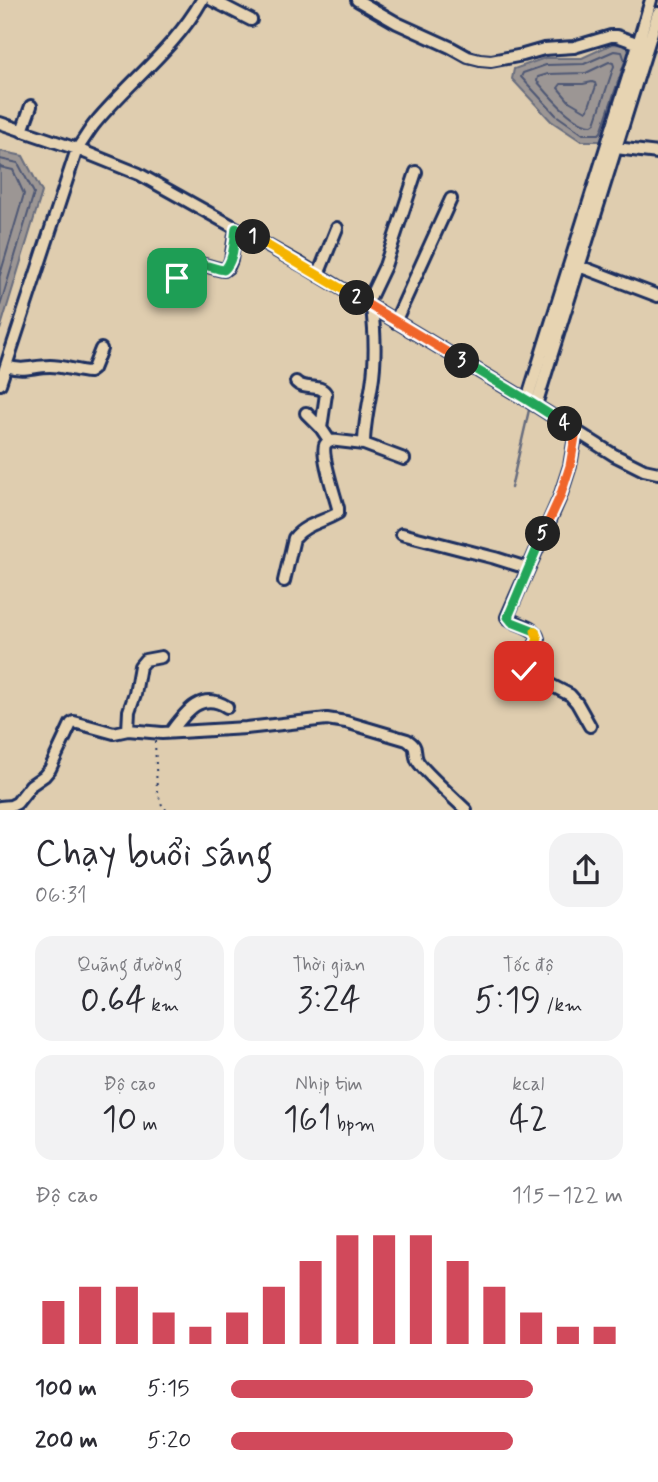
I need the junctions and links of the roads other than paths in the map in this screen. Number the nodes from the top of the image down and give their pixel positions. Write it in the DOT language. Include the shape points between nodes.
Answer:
graph roads {
  1 [pos="202,0"];
  2 [pos="212,0"];
  3 [pos="356,0"];
  4 [pos="650,0"];
  5 [pos="658,13"];
  6 [pos="251,20"];
  7 [pos="643,46"];
  8 [pos="31,106"];
  9 [pos="0,123"];
  10 [pos="22,131"];
  11 [pos="616,148"];
  12 [pos="78,149"];
  13 [pos="658,153"];
  14 [pos="416,172"];
  15 [pos="450,199"];
  16 [pos="236,228"];
  17 [pos="337,228"];
  18 [pos="579,266"];
  19 [pos="318,275"];
  20 [pos="177,278"];
  21 [pos="658,296"];
  22 [pos="370,306"];
  23 [pos="395,322"];
  24 [pos="102,349"];
  25 [pos="6,366"];
  26 [pos="296,382"];
  27 [pos="0,384"];
  28 [pos="532,403"];
  29 [pos="306,412"];
  30 [pos="321,428"];
  31 [pos="576,431"];
  32 [pos="329,440"];
  33 [pos="363,443"];
  34 [pos="404,459"];
  35 [pos="658,474"];
  36 [pos="402,534"];
  37 [pos="527,568"];
  38 [pos="284,581"];
  39 [pos="161,657"];
  40 [pos="227,707"];
  41 [pos="590,726"];
  42 [pos="128,730"];
  43 [pos="170,732"];
  44 [pos="0,807"];
  45 [pos="466,810"];
  1 -- 12 [label="street" via="174,41 95,123"];
  2 -- 6 [label="street"];
  3 -- 7 [label="street" via="480,60 574,47 611,36"];
  4 -- 7 [label="street"];
  5 -- 7 [label="street"];
  7 -- 11 [label="street"];
  7 -- 28 [label="street"];
  8 -- 10 [label="street"];
  9 -- 10 [label="street"];
  10 -- 12 [label="street"];
  11 -- 13 [label="street"];
  11 -- 18 [label="street"];
  12 -- 16 [label="street" via="139,174"];
  12 -- 25 [label="street"];
  14 -- 22 [label="street"];
  15 -- 23 [label="street"];
  16 -- 19 [label="street"];
  16 -- 20 [label="street" via="228,267 186,263"];
  17 -- 19 [label="street"];
  18 -- 21 [label="street"];
  18 -- 28 [label="street"];
  19 -- 22 [label="street"];
  22 -- 23 [label="street"];
  22 -- 33 [label="street" via="373,368"];
  23 -- 28 [label="street"];
  24 -- 25 [label="street" via="89,372 55,366 25,370"];
  25 -- 27 [label="street"];
  26 -- 30 [label="street" via="325,391"];
  28 -- 31 [label="street"];
  29 -- 30 [label="street"];
  30 -- 32 [label="street"];
  31 -- 35 [label="street" via="614,455"];
  31 -- 37 [label="street" via="560,497"];
  32 -- 33 [label="street"];
  32 -- 38 [label="street" via="324,450 338,513 306,527 294,538"];
  33 -- 34 [label="street"];
  36 -- 37 [label="street"];
  37 -- 41 [label="street" via="508,617 537,634 524,671 570,695"];
  39 -- 42 [label="street" via="145,660 140,666"];
  40 -- 43 [label="street" via="207,700 193,706"];
  42 -- 43 [label="street"];
  42 -- 44 [label="street" via="114,733 71,723 50,769 17,803"];
  43 -- 45 [label="street" via="327,719 346,722 413,744 417,761"];
}
